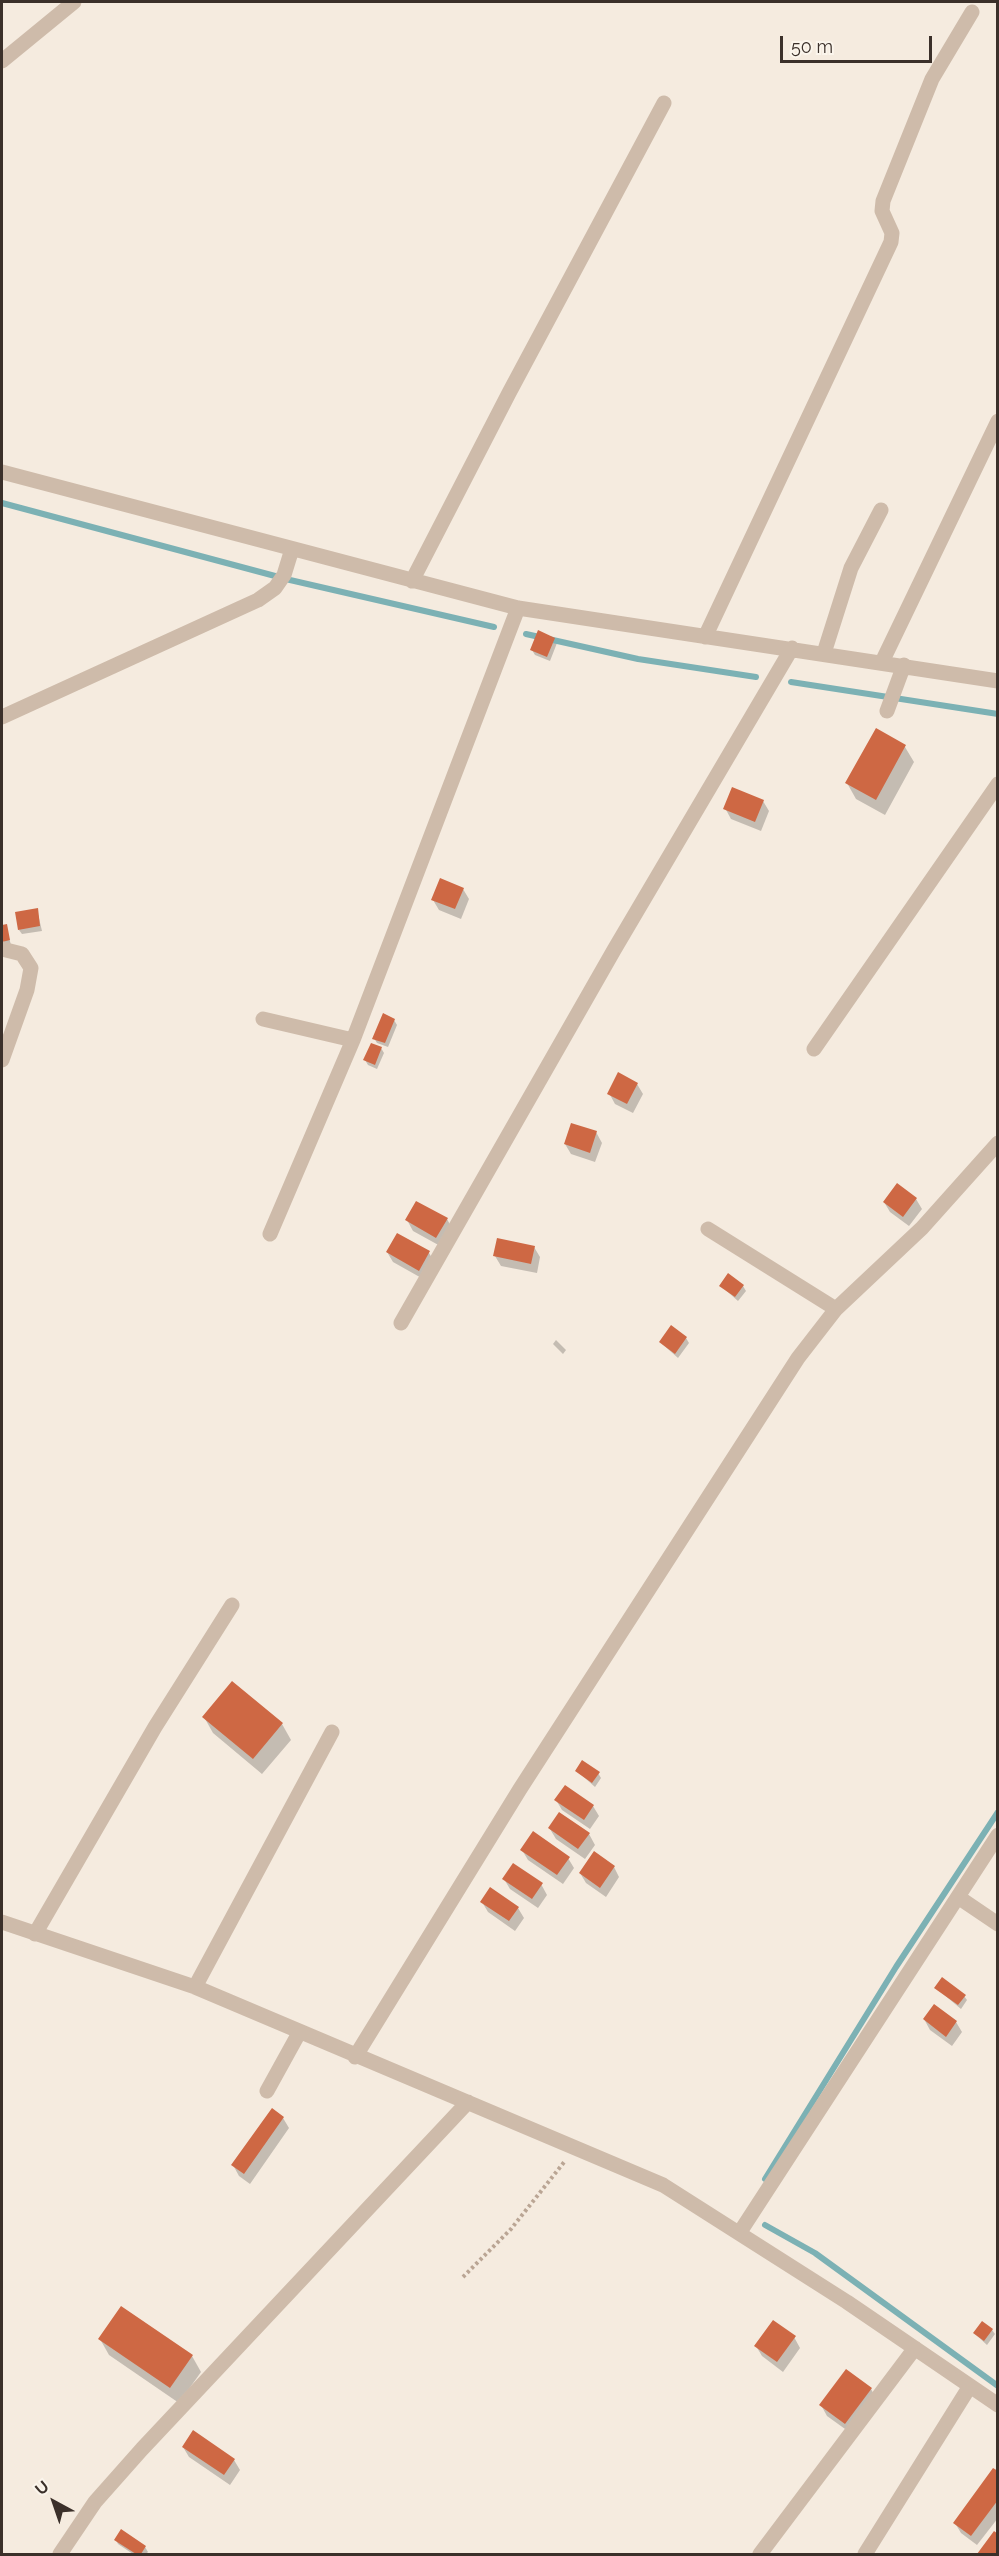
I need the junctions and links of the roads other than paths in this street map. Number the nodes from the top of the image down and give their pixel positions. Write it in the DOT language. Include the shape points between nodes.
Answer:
graph roads {
  1 [pos="74,2"];
  2 [pos="972,12"];
  3 [pos="2,61"];
  4 [pos="664,103"];
  5 [pos="998,421"];
  6 [pos="2,472"];
  7 [pos="881,510"];
  8 [pos="292,549"];
  9 [pos="412,581"];
  10 [pos="518,608"];
  11 [pos="705,637"];
  12 [pos="792,648"];
  13 [pos="824,653"];
  14 [pos="882,662"];
  15 [pos="904,665"];
  16 [pos="998,681"];
  17 [pos="889,706"];
  18 [pos="2,717"];
  19 [pos="998,784"];
  20 [pos="2,949"];
  21 [pos="263,1019"];
  22 [pos="353,1040"];
  23 [pos="814,1050"];
  24 [pos="2,1060"];
  25 [pos="998,1143"];
  26 [pos="708,1229"];
  27 [pos="270,1234"];
  28 [pos="836,1309"];
  29 [pos="401,1323"];
  30 [pos="232,1605"];
  31 [pos="332,1732"];
  32 [pos="998,1835"];
  33 [pos="957,1897"];
  34 [pos="2,1923"];
  35 [pos="998,1924"];
  36 [pos="35,1934"];
  37 [pos="195,1987"];
  38 [pos="299,2033"];
  39 [pos="356,2057"];
  40 [pos="267,2091"];
  41 [pos="468,2102"];
  42 [pos="740,2232"];
  43 [pos="915,2348"];
  44 [pos="970,2386"];
  45 [pos="998,2405"];
  46 [pos="60,2554"];
  47 [pos="759,2554"];
  48 [pos="865,2554"];
  1 -- 3 [label="street"];
  2 -- 11 [label="street" via="932,79 883,201 891,242"];
  4 -- 9 [label="street"];
  5 -- 14 [label="street"];
  6 -- 8 [label="street"];
  7 -- 13 [label="street" via="851,568"];
  8 -- 9 [label="street"];
  8 -- 18 [label="street" via="280,581 258,600"];
  9 -- 10 [label="street"];
  10 -- 11 [label="street"];
  10 -- 22 [label="street"];
  11 -- 12 [label="street"];
  12 -- 13 [label="street"];
  12 -- 29 [label="street"];
  13 -- 14 [label="street"];
  14 -- 15 [label="street"];
  15 -- 16 [label="street"];
  15 -- 17 [label="street"];
  19 -- 23 [label="street"];
  20 -- 24 [label="street" via="22,954 31,968"];
  21 -- 22 [label="street"];
  22 -- 27 [label="street"];
  25 -- 28 [label="street" via="922,1228"];
  26 -- 28 [label="street"];
  28 -- 39 [label="street" via="757,1419 520,1789"];
  30 -- 36 [label="street" via="155,1727"];
  31 -- 37 [label="street"];
  32 -- 33 [label="street"];
  33 -- 35 [label="street"];
  33 -- 42 [label="street"];
  34 -- 36 [label="street"];
  36 -- 37 [label="street"];
  37 -- 38 [label="street"];
  38 -- 39 [label="street"];
  38 -- 40 [label="street"];
  39 -- 41 [label="street"];
  41 -- 42 [label="street" via="663,2185"];
  41 -- 46 [label="street" via="142,2449 95,2502"];
  42 -- 43 [label="street"];
  43 -- 44 [label="street"];
  43 -- 47 [label="street"];
  44 -- 45 [label="street"];
  44 -- 48 [label="street"];
}
